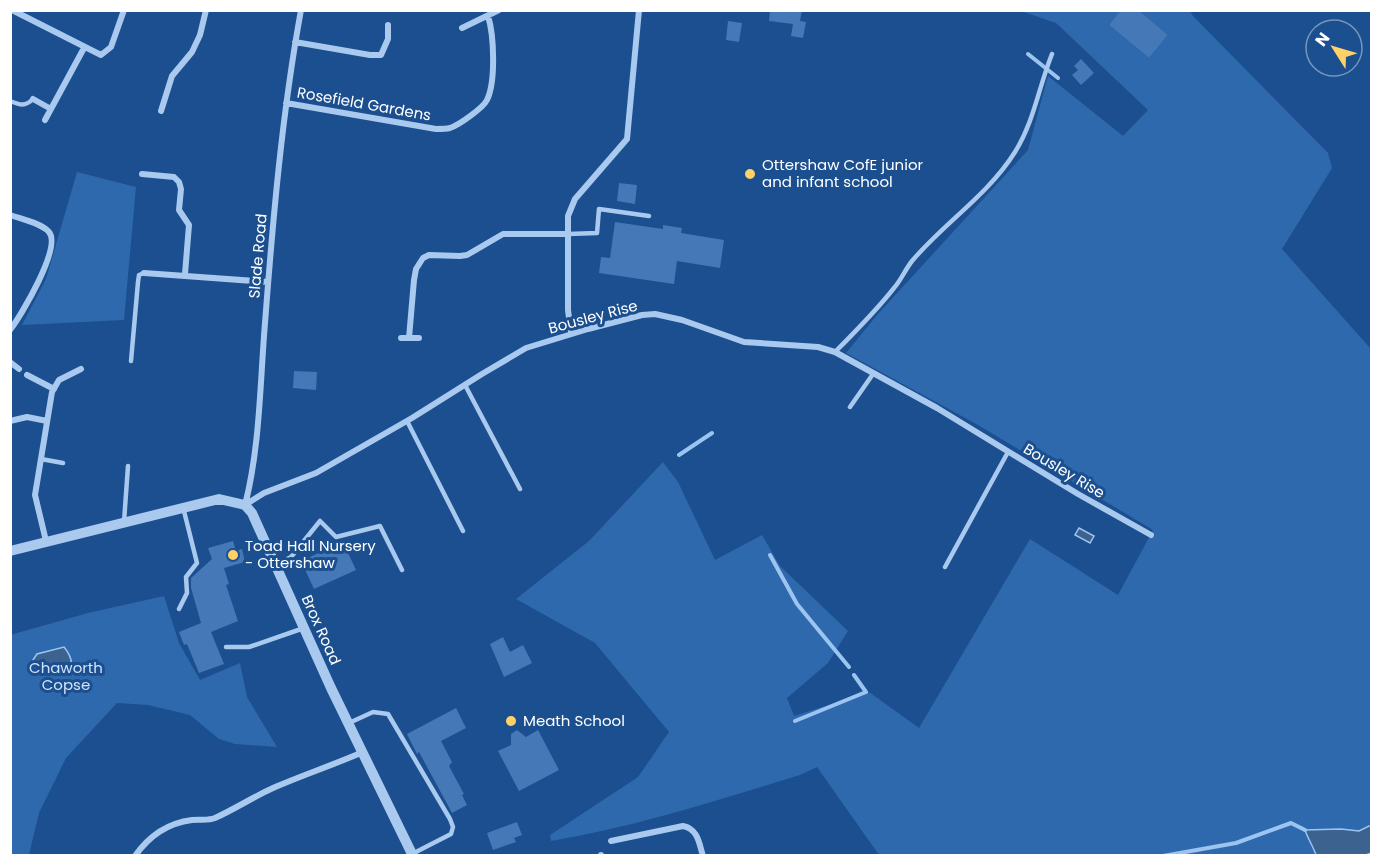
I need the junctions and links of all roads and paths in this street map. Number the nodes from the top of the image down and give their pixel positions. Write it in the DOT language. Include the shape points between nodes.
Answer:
graph roads {
  1 [pos="12,10"];
  2 [pos="124,10"];
  3 [pos="206,10"];
  4 [pos="301,10"];
  5 [pos="500,10"];
  6 [pos="639,10"];
  7 [pos="488,16"];
  8 [pos="388,25"];
  9 [pos="462,28"];
  10 [pos="295,42"];
  11 [pos="84,48"];
  12 [pos="1052,54"];
  13 [pos="33,99"];
  14 [pos="10,101"];
  15 [pos="286,103"];
  16 [pos="51,109"];
  17 [pos="161,111"];
  18 [pos="45,120"];
  19 [pos="142,174"];
  20 [pos="10,215"];
  21 [pos="649,216"];
  22 [pos="568,234"];
  23 [pos="144,273"];
  24 [pos="184,274"];
  25 [pos="268,282"];
  26 [pos="10,330"];
  27 [pos="571,333"];
  28 [pos="401,338"];
  29 [pos="409,338"];
  30 [pos="419,338"];
  31 [pos="836,352"];
  32 [pos="131,361"];
  33 [pos="10,362"];
  34 [pos="19,369"];
  35 [pos="81,369"];
  36 [pos="873,374"];
  37 [pos="27,375"];
  38 [pos="465,384"];
  39 [pos="54,389"];
  40 [pos="850,407"];
  41 [pos="10,421"];
  42 [pos="47,421"];
  43 [pos="407,421"];
  44 [pos="1008,452"];
  45 [pos="41,459"];
  46 [pos="63,463"];
  47 [pos="128,466"];
  48 [pos="520,489"];
  49 [pos="245,505"];
  50 [pos="183,507"];
  51 [pos="124,522"];
  52 [pos="463,531"];
  53 [pos="1150,535"];
  54 [pos="46,541"];
  55 [pos="10,551"];
  56 [pos="276,565"];
  57 [pos="945,567"];
  58 [pos="402,570"];
  59 [pos="179,609"];
  60 [pos="304,628"];
  61 [pos="226,647"];
  62 [pos="349,723"];
  63 [pos="363,752"];
  64 [pos="611,842"];
  65 [pos="135,855"];
  66 [pos="412,855"];
  67 [pos="703,855"];
  1 -- 11 [label="street"];
  2 -- 11 [label="street" via="108,51 101,55"];
  3 -- 17 [label="street" via="200,35 172,76"];
  4 -- 10 [label="street, Slade Road"];
  5 -- 7 [label="street"];
  6 -- 22 [label="street" via="629,133 574,200 568,216"];
  7 -- 9 [label="street"];
  7 -- 15 [label="street, Rosefield Gardens" via="493,52 487,100 452,127 436,129"];
  8 -- 10 [label="street" via="388,39 381,55"];
  10 -- 15 [label="street, Slade Road"];
  11 -- 16 [label="street"];
  12 -- 31 [label="lane" via="1030,125 1015,153 984,193 938,234"];
  13 -- 14 [label="lane" via="27,105"];
  13 -- 16 [label="street"];
  15 -- 25 [label="street, Slade Road"];
  16 -- 18 [label="street"];
  19 -- 24 [label="street" via="174,177 179,182 179,210 189,225"];
  20 -- 26 [label="street" via="42,227 52,238 36,289"];
  21 -- 22 [label="lane" via="599,209 597,233"];
  22 -- 27 [label="street"];
  22 -- 29 [label="street" via="503,234 467,255 423,258 414,280"];
  23 -- 24 [label="street"];
  23 -- 32 [label="lane" via="139,275"];
  24 -- 25 [label="street"];
  25 -- 49 [label="street, Slade Road" via="251,482"];
  27 -- 31 [label="street, Bousley Rise" via="655,314 744,342 818,347"];
  27 -- 38 [label="street, Bousley Rise" via="526,348"];
  28 -- 29 [label="street"];
  29 -- 30 [label="street"];
  31 -- 36 [label="street, Bousley Rise"];
  33 -- 34 [label="street"];
  35 -- 39 [label="street" via="59,380"];
  36 -- 40 [label="lane"];
  36 -- 44 [label="street, Bousley Rise"];
  37 -- 39 [label="street"];
  38 -- 43 [label="street, Bousley Rise"];
  38 -- 48 [label="lane"];
  39 -- 42 [label="street"];
  41 -- 42 [label="street" via="27,417"];
  42 -- 45 [label="street"];
  43 -- 49 [label="street, Bousley Rise" via="316,473 264,493"];
  43 -- 52 [label="lane"];
  44 -- 53 [label="street, Bousley Rise"];
  44 -- 57 [label="lane"];
  45 -- 46 [label="lane"];
  45 -- 54 [label="street" via="35,495"];
  47 -- 51 [label="lane"];
  49 -- 50 [label="street" via="219,499"];
  49 -- 56 [label="street, Brox Road"];
  50 -- 51 [label="street"];
  50 -- 59 [label="lane" via="197,563 186,577 187,593"];
  51 -- 54 [label="street"];
  54 -- 55 [label="street"];
  56 -- 58 [label="lane" via="291,557 320,521 336,537 380,526"];
  56 -- 60 [label="street, Brox Road"];
  60 -- 61 [label="lane" via="249,647"];
  60 -- 62 [label="street, Brox Road"];
  62 -- 63 [label="street, Brox Road"];
  62 -- 66 [label="lane" via="373,712 388,714 450,819 451,834"];
  63 -- 65 [label="street" via="270,789 211,820 171,824"];
  63 -- 66 [label="street, Brox Road"];
  64 -- 67 [label="street" via="683,826 697,835"];
}
